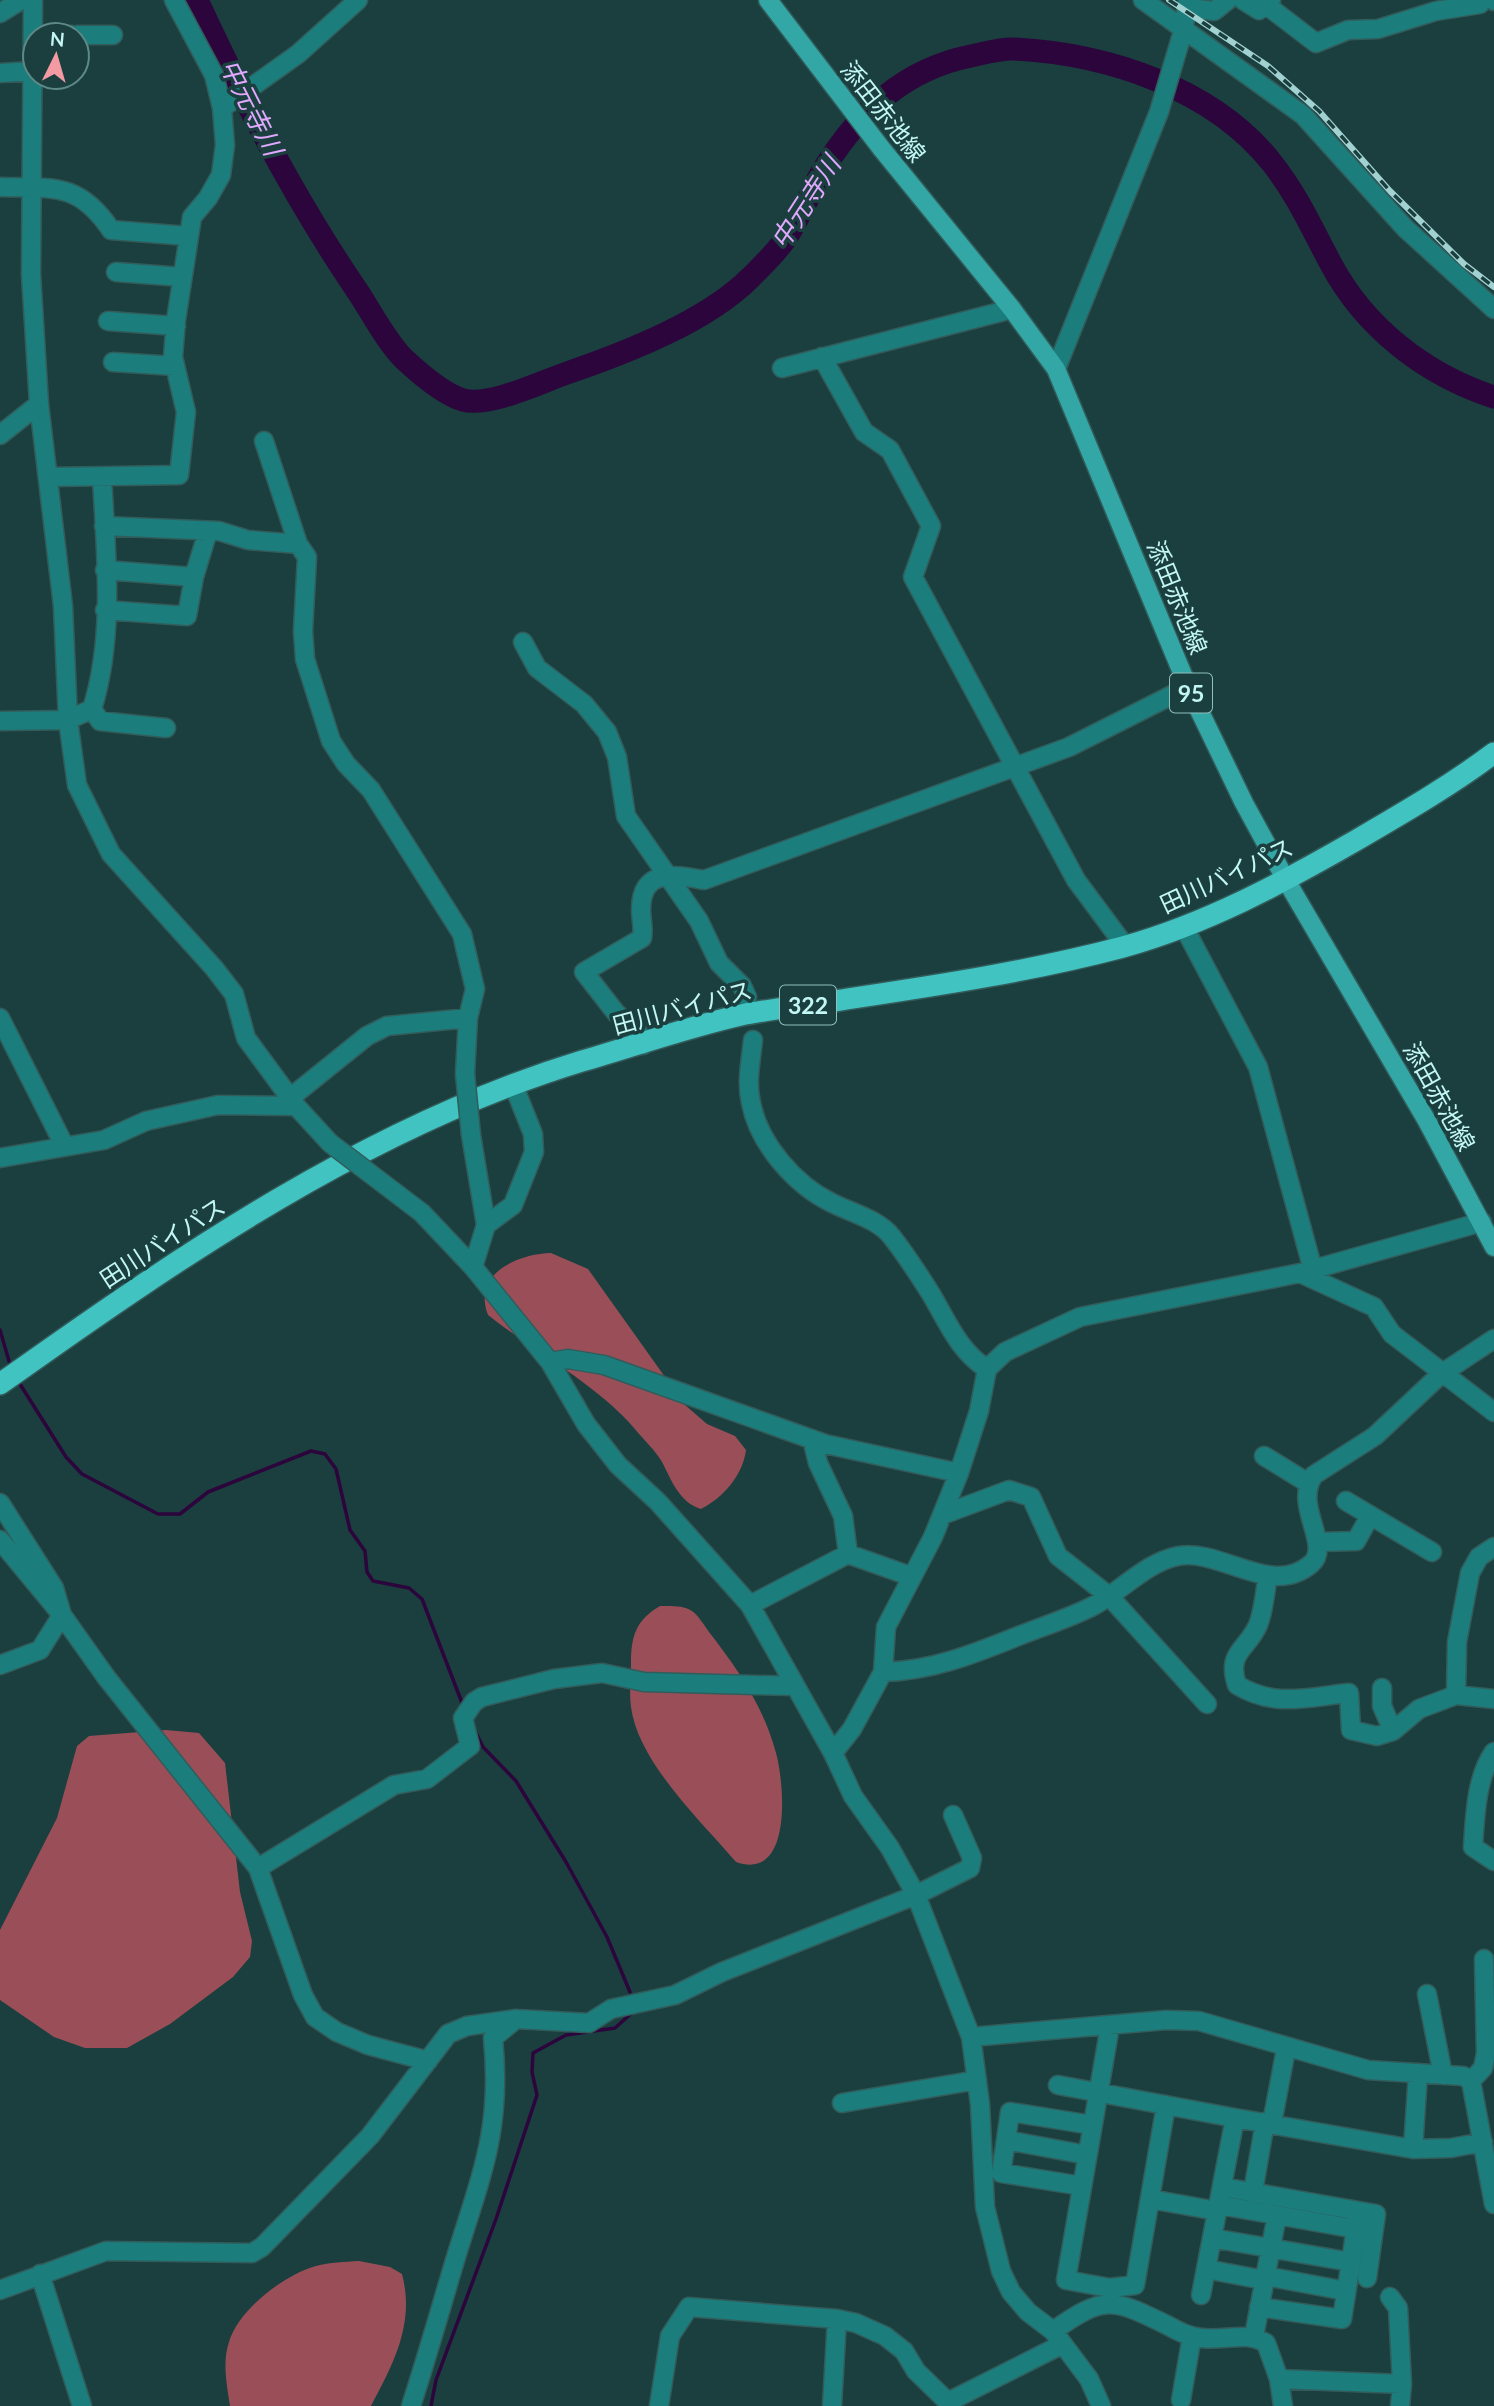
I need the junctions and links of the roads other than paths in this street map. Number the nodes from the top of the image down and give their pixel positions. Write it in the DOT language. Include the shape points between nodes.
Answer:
graph roads {
  1 [pos="21,0"];
  2 [pos="33,0"];
  3 [pos="174,0"];
  4 [pos="358,0"];
  5 [pos="768,0"];
  6 [pos="1143,0"];
  7 [pos="1228,0"];
  8 [pos="1243,0"];
  9 [pos="1268,2"];
  10 [pos="1489,2"];
  11 [pos="1188,4"];
  12 [pos="0,13"];
  13 [pos="33,21"];
  14 [pos="1183,31"];
  15 [pos="91,35"];
  16 [pos="113,35"];
  17 [pos="21,72"];
  18 [pos="0,74"];
  19 [pos="33,91"];
  20 [pos="228,105"];
  21 [pos="0,187"];
  22 [pos="33,188"];
  23 [pos="188,236"];
  24 [pos="116,272"];
  25 [pos="182,277"];
  26 [pos="1012,309"];
  27 [pos="1494,309"];
  28 [pos="108,321"];
  29 [pos="176,327"];
  30 [pos="822,357"];
  31 [pos="113,362"];
  32 [pos="175,366"];
  33 [pos="782,368"];
  34 [pos="1056,369"];
  35 [pos="39,404"];
  36 [pos="0,435"];
  37 [pos="264,441"];
  38 [pos="48,477"];
  39 [pos="102,477"];
  40 [pos="104,526"];
  41 [pos="208,531"];
  42 [pos="298,544"];
  43 [pos="105,570"];
  44 [pos="194,577"];
  45 [pos="105,610"];
  46 [pos="523,642"];
  47 [pos="1188,687"];
  48 [pos="92,709"];
  49 [pos="68,720"];
  50 [pos="0,721"];
  51 [pos="166,728"];
  52 [pos="1494,753"];
  53 [pos="1013,766"];
  54 [pos="668,873"];
  55 [pos="1286,880"];
  56 [pos="1184,926"];
  57 [pos="1125,946"];
  58 [pos="747,997"];
  59 [pos="0,1018"];
  60 [pos="468,1018"];
  61 [pos="753,1040"];
  62 [pos="643,1045"];
  63 [pos="513,1084"];
  64 [pos="293,1102"];
  65 [pos="64,1145"];
  66 [pos="0,1158"];
  67 [pos="1482,1223"];
  68 [pos="486,1225"];
  69 [pos="1494,1247"];
  70 [pos="472,1267"];
  71 [pos="1307,1271"];
  72 [pos="1494,1339"];
  73 [pos="550,1362"];
  74 [pos="988,1369"];
  75 [pos="1441,1374"];
  76 [pos="0,1384"];
  77 [pos="1494,1412"];
  78 [pos="812,1439"];
  79 [pos="1264,1456"];
  80 [pos="959,1473"];
  81 [pos="1308,1483"];
  82 [pos="1346,1502"];
  83 [pos="0,1503"];
  84 [pos="942,1515"];
  85 [pos="1370,1516"];
  86 [pos="0,1540"];
  87 [pos="1318,1542"];
  88 [pos="1494,1547"];
  89 [pos="1432,1552"];
  90 [pos="848,1554"];
  91 [pos="1268,1575"];
  92 [pos="910,1576"];
  93 [pos="1110,1596"];
  94 [pos="750,1605"];
  95 [pos="62,1615"];
  96 [pos="0,1665"];
  97 [pos="883,1672"];
  98 [pos="795,1686"];
  99 [pos="1382,1688"];
  100 [pos="1456,1695"];
  101 [pos="1494,1699"];
  102 [pos="1208,1704"];
  103 [pos="1393,1731"];
  104 [pos="1494,1752"];
  105 [pos="833,1753"];
  106 [pos="953,1815"];
  107 [pos="1494,1861"];
  108 [pos="258,1868"];
  109 [pos="916,1895"];
  110 [pos="1484,1959"];
  111 [pos="1427,1994"];
  112 [pos="1490,2014"];
  113 [pos="516,2020"];
  114 [pos="1110,2026"];
  115 [pos="971,2037"];
  116 [pos="1286,2049"];
  117 [pos="428,2061"];
  118 [pos="1418,2073"];
  119 [pos="1443,2075"];
  120 [pos="977,2080"];
  121 [pos="1471,2081"];
  122 [pos="1058,2085"];
  123 [pos="1097,2093"];
  124 [pos="842,2103"];
  125 [pos="1166,2105"];
  126 [pos="1235,2118"];
  127 [pos="1269,2123"];
  128 [pos="1092,2125"];
  129 [pos="1006,2140"];
  130 [pos="1483,2142"];
  131 [pos="1413,2149"];
  132 [pos="1087,2155"];
  133 [pos="1082,2186"];
  134 [pos="1253,2192"];
  135 [pos="1150,2199"];
  136 [pos="1219,2201"];
  137 [pos="1494,2204"];
  138 [pos="1277,2215"];
  139 [pos="1212,2238"];
  140 [pos="1270,2248"];
  141 [pos="1351,2262"];
  142 [pos="1206,2269"];
  143 [pos="40,2274"];
  144 [pos="1265,2278"];
  145 [pos="1367,2278"];
  146 [pos="2,2283"];
  147 [pos="1346,2291"];
  148 [pos="1201,2295"];
  149 [pos="1390,2297"];
  150 [pos="1259,2307"];
  151 [pos="836,2319"];
  152 [pos="1192,2336"];
  153 [pos="1254,2336"];
  154 [pos="1058,2337"];
  155 [pos="1279,2379"];
  156 [pos="1402,2384"];
  157 [pos="1181,2400"];
  158 [pos="950,2404"];
  159 [pos="82,2406"];
  160 [pos="411,2406"];
  161 [pos="659,2406"];
  162 [pos="832,2406"];
  163 [pos="1101,2406"];
  164 [pos="1283,2406"];
  165 [pos="1400,2406"];
  1 -- 12 [label="street"];
  2 -- 13 [label="street"];
  3 -- 20 [label="street"];
  4 -- 20 [label="street" via="298,54"];
  5 -- 26 [label="main road, 添田赤池線 / 95"];
  6 -- 14 [label="street"];
  7 -- 11 [label="street" via="1214,11"];
  8 -- 9 [label="street" via="1259,10"];
  9 -- 10 [label="street" via="1316,43 1348,30 1378,29 1436,11"];
  11 -- 14 [label="street"];
  14 -- 27 [label="street" via="1303,115 1405,228"];
  14 -- 34 [label="street" via="1159,112"];
  15 -- 16 [label="street"];
  17 -- 18 [label="street"];
  19 -- 22 [label="street"];
  20 -- 23 [label="street" via="221,175 192,217"];
  21 -- 22 [label="street"];
  22 -- 23 [label="street" via="61,189 83,198 111,230"];
  22 -- 35 [label="street" via="31,274"];
  23 -- 25 [label="street"];
  24 -- 25 [label="street"];
  25 -- 29 [label="street"];
  26 -- 30 [label="street"];
  26 -- 34 [label="main road, 添田赤池線 / 95"];
  28 -- 29 [label="street"];
  29 -- 32 [label="street"];
  30 -- 33 [label="street"];
  30 -- 53 [label="street" via="864,432 890,450 931,526 913,577"];
  31 -- 32 [label="street"];
  32 -- 39 [label="street" via="186,412 179,475"];
  34 -- 47 [label="main road, 添田赤池線 / 95"];
  35 -- 36 [label="street"];
  35 -- 38 [label="street"];
  37 -- 42 [label="street"];
  38 -- 39 [label="street"];
  38 -- 49 [label="street" via="63,606"];
  39 -- 40 [label="street"];
  40 -- 41 [label="street"];
  40 -- 43 [label="street"];
  41 -- 42 [label="street"];
  41 -- 44 [label="street"];
  42 -- 60 [label="street" via="307,557 305,659 331,741 371,790 462,934 475,989"];
  43 -- 44 [label="street"];
  43 -- 45 [label="street"];
  44 -- 45 [label="street" via="187,616"];
  45 -- 48 [label="street" via="100,684"];
  46 -- 54 [label="street" via="537,668 584,704 607,732 617,757 626,816"];
  47 -- 53 [label="street" via="1069,747"];
  47 -- 55 [label="main road, 添田赤池線 / 95"];
  48 -- 49 [label="street"];
  48 -- 51 [label="street" via="100,720"];
  49 -- 50 [label="street"];
  49 -- 64 [label="street" via="77,785 111,854 234,994 246,1038"];
  52 -- 55 [label="highway, 田川バイパス / 322" via="1448,786"];
  53 -- 54 [label="street" via="704,880"];
  53 -- 57 [label="street" via="1076,880"];
  54 -- 58 [label="street" via="719,963"];
  54 -- 62 [label="street" via="655,880 643,898 642,938 584,972 616,1013 638,1032"];
  55 -- 56 [label="highway, 田川バイパス / 322"];
  55 -- 67 [label="main road, 添田赤池線 / 95"];
  56 -- 57 [label="highway, 田川バイパス / 322"];
  56 -- 71 [label="street" via="1258,1067"];
  57 -- 62 [label="highway, 田川バイパス / 322" via="1000,976 742,1015"];
  59 -- 65 [label="street"];
  60 -- 64 [label="street" via="409,1022 377,1031"];
  60 -- 68 [label="street, bridge" via="465,1074"];
  61 -- 74 [label="street" via="748,1083 751,1105 781,1162 797,1180 829,1202 876,1223 890,1235 971,1359"];
  62 -- 63 [label="highway, 田川バイパス / 322"];
  63 -- 68 [label="street" via="533,1134 534,1152 513,1205"];
  63 -- 76 [label="highway, 田川バイパス / 322" via="395,1135 266,1206 131,1292"];
  64 -- 65 [label="street" via="218,1105 146,1121 104,1140"];
  64 -- 70 [label="street, bridge" via="330,1143 422,1213"];
  65 -- 66 [label="street"];
  67 -- 69 [label="main road, 添田赤池線 / 95"];
  67 -- 71 [label="street"];
  68 -- 70 [label="street"];
  70 -- 73 [label="street"];
  71 -- 74 [label="street" via="1080,1317 1024,1341"];
  71 -- 75 [label="street" via="1374,1307 1392,1334"];
  72 -- 75 [label="street"];
  73 -- 78 [label="street" via="568,1359 604,1365"];
  73 -- 94 [label="street" via="586,1424 618,1465 659,1502"];
  74 -- 80 [label="street"];
  75 -- 77 [label="street"];
  75 -- 81 [label="street" via="1375,1436"];
  78 -- 80 [label="street"];
  78 -- 90 [label="street" via="843,1516"];
  79 -- 81 [label="street"];
  80 -- 84 [label="street"];
  81 -- 87 [label="street" via="1306,1504"];
  82 -- 85 [label="street"];
  83 -- 95 [label="street" via="54,1588"];
  84 -- 92 [label="street"];
  84 -- 93 [label="street" via="1010,1490 1020,1491 1031,1497 1058,1556"];
  85 -- 87 [label="street" via="1356,1541"];
  85 -- 89 [label="street"];
  86 -- 95 [label="street"];
  87 -- 91 [label="street" via="1317,1559 1308,1567"];
  88 -- 100 [label="street" via="1479,1557 1470,1573 1457,1642"];
  90 -- 92 [label="street"];
  90 -- 94 [label="street"];
  91 -- 93 [label="street" via="1217,1559 1179,1556 1147,1569"];
  91 -- 103 [label="street" via="1258,1626 1235,1657 1237,1685 1275,1701 1349,1693 1351,1730 1377,1736"];
  92 -- 97 [label="street" via="886,1627"];
  93 -- 97 [label="street" via="955,1661 912,1672"];
  93 -- 102 [label="street"];
  94 -- 98 [label="street"];
  95 -- 96 [label="street" via="40,1650"];
  95 -- 108 [label="street"];
  97 -- 105 [label="street"];
  98 -- 105 [label="street"];
  98 -- 108 [label="street" via="644,1682 602,1673 554,1679 482,1697 467,1714 470,1746 445,1768 427,1779 394,1784"];
  99 -- 103 [label="street" via="1382,1706"];
  100 -- 101 [label="street"];
  100 -- 103 [label="street" via="1419,1709"];
  104 -- 107 [label="street" via="1476,1807 1473,1847"];
  105 -- 109 [label="street" via="853,1796"];
  106 -- 109 [label="street" via="972,1858 970,1868"];
  108 -- 117 [label="street" via="303,1996 315,2017 347,2036"];
  109 -- 113 [label="street" via="675,1995 611,2009 589,2023"];
  109 -- 115 [label="street"];
  110 -- 112 [label="street"];
  111 -- 119 [label="street"];
  112 -- 121 [label="street" via="1483,2068"];
  113 -- 117 [label="street" via="455,2030"];
  113 -- 160 [label="street" via="493,2038 496,2116 483,2178"];
  114 -- 115 [label="street"];
  114 -- 116 [label="street" via="1199,2021"];
  114 -- 123 [label="street"];
  115 -- 120 [label="street"];
  116 -- 118 [label="street" via="1368,2070"];
  116 -- 127 [label="street"];
  117 -- 143 [label="street" via="369,2136 252,2253 120,2249"];
  118 -- 119 [label="street"];
  118 -- 131 [label="street"];
  119 -- 121 [label="street"];
  120 -- 124 [label="street"];
  120 -- 154 [label="street" via="985,2207 1001,2271 1020,2302"];
  121 -- 130 [label="street"];
  122 -- 123 [label="street"];
  123 -- 125 [label="street"];
  123 -- 128 [label="street"];
  125 -- 126 [label="street"];
  125 -- 135 [label="street"];
  126 -- 127 [label="street"];
  126 -- 136 [label="street"];
  127 -- 131 [label="street"];
  127 -- 134 [label="street"];
  128 -- 129 [label="street" via="1010,2112"];
  128 -- 132 [label="street"];
  129 -- 132 [label="street"];
  129 -- 133 [label="street" via="1001,2173"];
  130 -- 131 [label="street"];
  130 -- 137 [label="street"];
  132 -- 133 [label="street"];
  133 -- 135 [label="street" via="1066,2280 1110,2288 1135,2286"];
  134 -- 136 [label="street"];
  134 -- 145 [label="street" via="1376,2214"];
  135 -- 136 [label="street"];
  136 -- 138 [label="street"];
  136 -- 139 [label="street"];
  138 -- 140 [label="street"];
  138 -- 141 [label="street" via="1357,2224"];
  139 -- 140 [label="street"];
  139 -- 142 [label="street"];
  140 -- 141 [label="street"];
  140 -- 144 [label="street"];
  141 -- 147 [label="street"];
  142 -- 144 [label="street"];
  142 -- 148 [label="street"];
  143 -- 146 [label="street"];
  143 -- 159 [label="street"];
  144 -- 147 [label="street"];
  144 -- 150 [label="street"];
  147 -- 150 [label="street" via="1342,2319"];
  149 -- 156 [label="street" via="1398,2308"];
  150 -- 153 [label="street"];
  151 -- 158 [label="street" via="884,2336 904,2351 916,2371"];
  151 -- 161 [label="street" via="689,2307 670,2336"];
  151 -- 162 [label="street"];
  152 -- 153 [label="street"];
  152 -- 154 [label="street" via="1127,2305 1106,2303 1085,2308"];
  152 -- 157 [label="street"];
  153 -- 155 [label="street" via="1266,2343"];
  154 -- 158 [label="street"];
  154 -- 163 [label="street" via="1089,2379"];
  155 -- 156 [label="street"];
  155 -- 164 [label="street"];
  156 -- 165 [label="street"];
}
